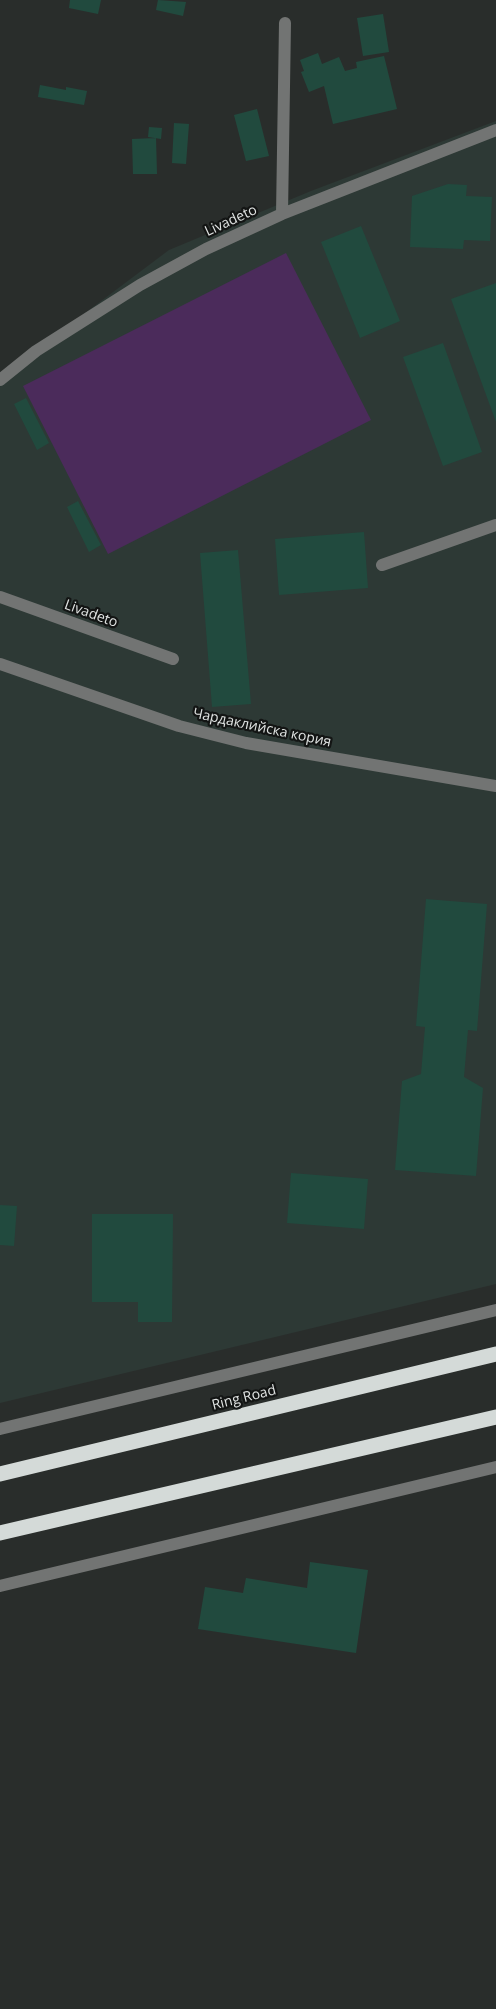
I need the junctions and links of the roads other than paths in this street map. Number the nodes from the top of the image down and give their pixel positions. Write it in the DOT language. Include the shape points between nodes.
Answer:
graph roads {
  1 [pos="285,23"];
  2 [pos="496,130"];
  3 [pos="282,214"];
  4 [pos="0,380"];
  5 [pos="496,525"];
  6 [pos="382,565"];
  7 [pos="0,598"];
  8 [pos="172,659"];
  9 [pos="0,664"];
  10 [pos="496,786"];
  11 [pos="496,1310"];
  12 [pos="496,1346"];
  13 [pos="496,1354"];
  14 [pos="397,1378"];
  15 [pos="496,1417"];
  16 [pos="496,1424"];
  17 [pos="0,1429"];
  18 [pos="428,1433"];
  19 [pos="496,1467"];
  20 [pos="0,1474"];
  21 [pos="0,1533"];
  22 [pos="0,1586"];
  1 -- 3 [label="street"];
  2 -- 3 [label="street, Livadeto"];
  3 -- 4 [label="street, Livadeto" via="206,249 140,285 36,352"];
  5 -- 6 [label="street"];
  7 -- 8 [label="street, Livadeto"];
  9 -- 10 [label="street, Чардаклийска кория" via="179,726 246,742"];
  11 -- 17 [label="street"];
  12 -- 14 [label="highway"];
  13 -- 14 [label="highway, Ring Road"];
  14 -- 20 [label="highway, Ring Road"];
  15 -- 18 [label="highway"];
  16 -- 18 [label="highway"];
  18 -- 21 [label="highway"];
  19 -- 22 [label="street"];
}
